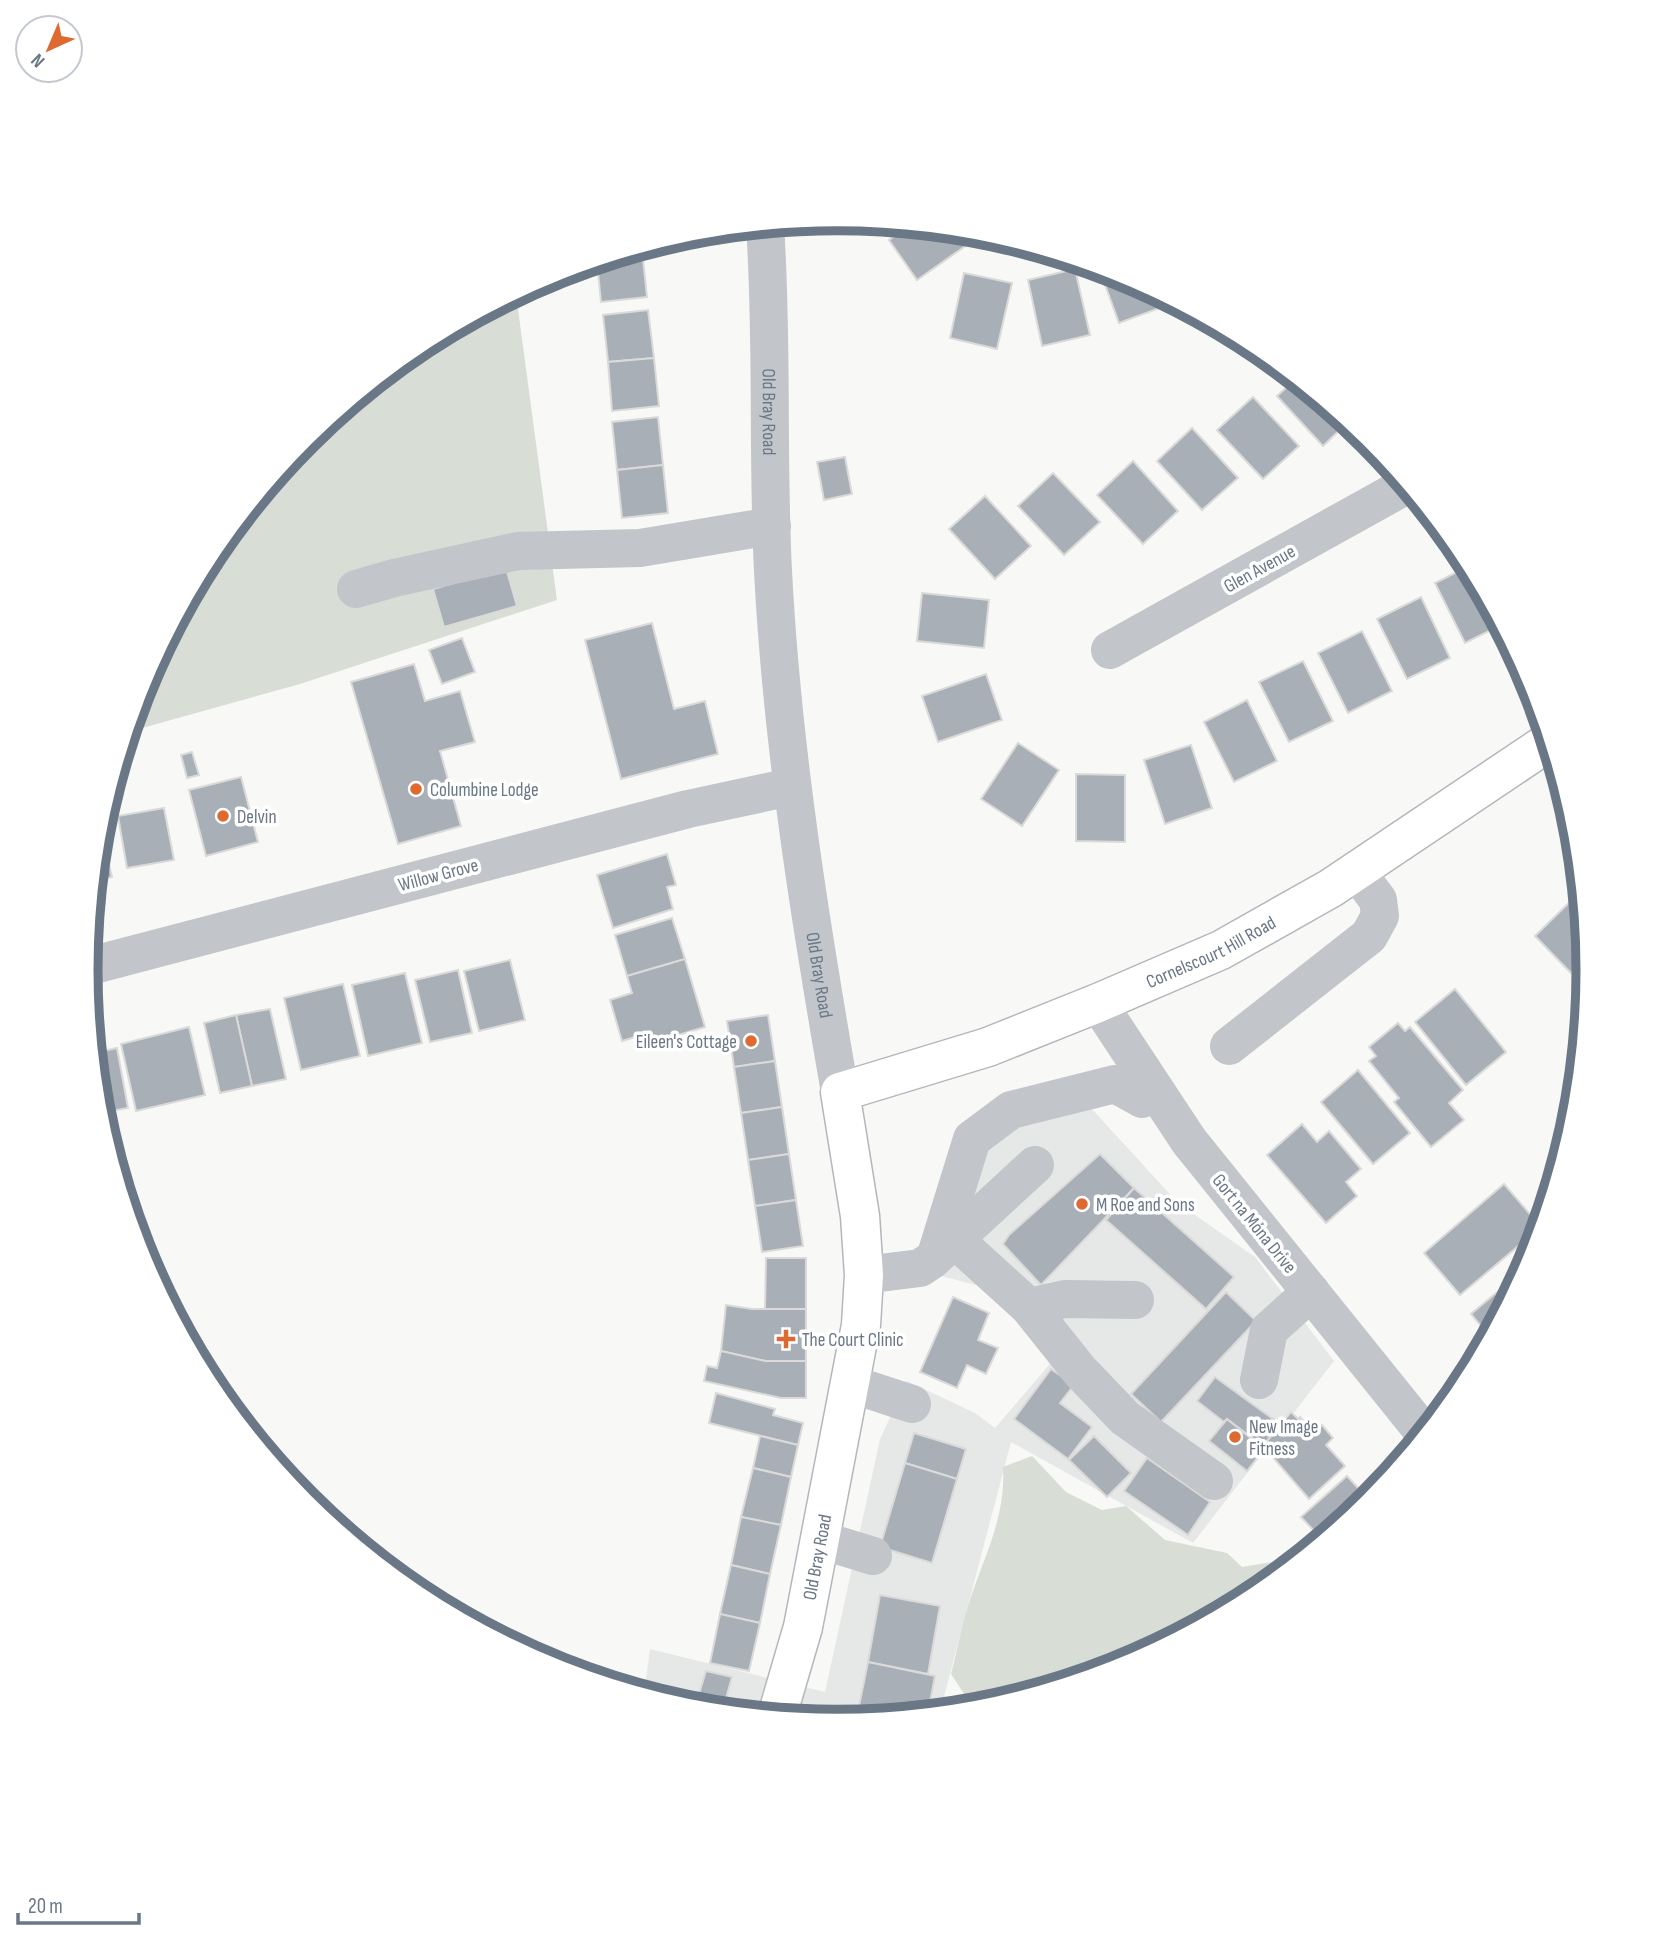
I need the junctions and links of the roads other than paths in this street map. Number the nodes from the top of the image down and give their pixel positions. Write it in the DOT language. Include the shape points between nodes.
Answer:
graph roads {
  1 [pos="765,235"];
  2 [pos="1399,490"];
  3 [pos="772,526"];
  4 [pos="356,589"];
  5 [pos="1110,650"];
  6 [pos="1542,746"];
  7 [pos="792,787"];
  8 [pos="1356,871"];
  9 [pos="98,964"];
  10 [pos="1098,1003"];
  11 [pos="1229,1046"];
  12 [pos="840,1092"];
  13 [pos="1142,1099"];
  14 [pos="1035,1165"];
  15 [pos="945,1247"];
  16 [pos="864,1275"];
  17 [pos="1311,1292"];
  18 [pos="1135,1300"];
  19 [pos="1029,1307"];
  20 [pos="1259,1380"];
  21 [pos="851,1384"];
  22 [pos="912,1404"];
  23 [pos="1419,1427"];
  24 [pos="1214,1481"];
  25 [pos="821,1540"];
  26 [pos="873,1556"];
  27 [pos="780,1707"];
  1 -- 3 [label="street, Old Bray Road"];
  2 -- 5 [label="street, Glen Avenue"];
  3 -- 4 [label="street" via="640,548 518,551"];
  3 -- 7 [label="street, Old Bray Road"];
  6 -- 8 [label="main road, Cornelscourt Hill Road"];
  7 -- 9 [label="street, Willow Grove" via="688,808"];
  7 -- 12 [label="street, Old Bray Road"];
  8 -- 10 [label="main road, Cornelscourt Hill Road" via="1221,950"];
  8 -- 11 [label="street" via="1378,900 1380,916 1369,936"];
  10 -- 12 [label="main road, Cornelscourt Hill Road" via="988,1047"];
  10 -- 17 [label="street, Gort na Móna Drive" via="1189,1141"];
  12 -- 16 [label="main road, Old Bray Road" via="860,1216"];
  13 -- 15 [label="street" via="1115,1084 1011,1110 972,1139"];
  14 -- 15 [label="street"];
  15 -- 16 [label="street" via="919,1268"];
  15 -- 19 [label="street"];
  16 -- 21 [label="main road, Old Bray Road"];
  17 -- 20 [label="street" via="1269,1331"];
  17 -- 23 [label="street, Gort na Móna Drive"];
  18 -- 19 [label="street" via="1065,1299"];
  19 -- 24 [label="street" via="1125,1418"];
  21 -- 22 [label="street"];
  21 -- 25 [label="main road, Old Bray Road"];
  25 -- 26 [label="street"];
  25 -- 27 [label="main road, Old Bray Road"];
}
